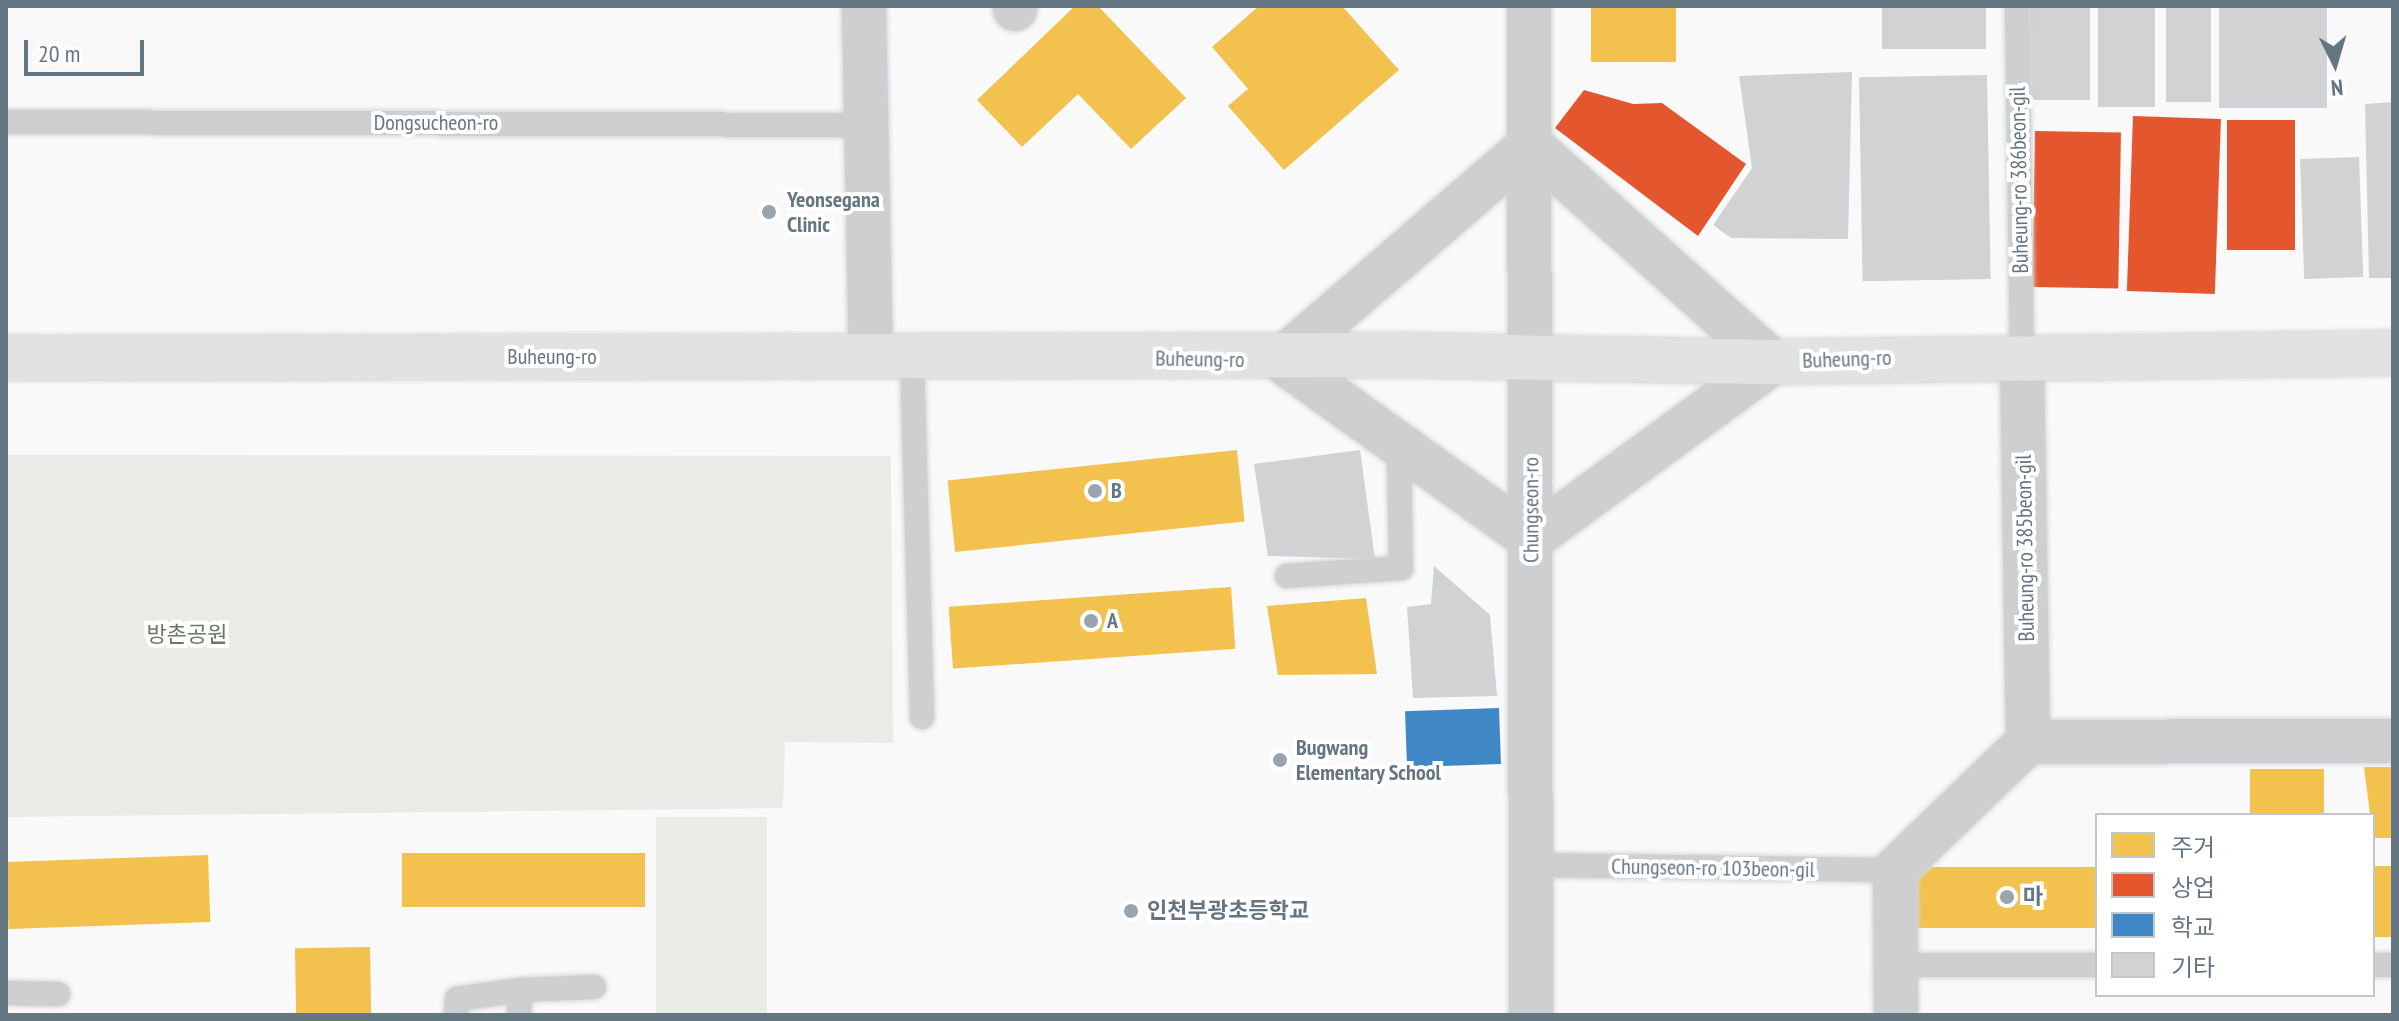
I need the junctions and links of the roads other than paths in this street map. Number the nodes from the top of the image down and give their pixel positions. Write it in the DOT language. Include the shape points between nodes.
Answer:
graph roads {
  1 [pos="864,6"];
  2 [pos="1529,6"];
  3 [pos="2017,6"];
  4 [pos="6,122"];
  5 [pos="866,125"];
  6 [pos="1530,145"];
  7 [pos="2393,353"];
  8 [pos="2022,354"];
  9 [pos="891,356"];
  10 [pos="1532,356"];
  11 [pos="6,358"];
  12 [pos="1281,360"];
  13 [pos="1773,362"];
  14 [pos="1399,448"];
  15 [pos="1531,539"];
  16 [pos="1287,576"];
  17 [pos="922,717"];
  18 [pos="2393,741"];
  19 [pos="2028,742"];
  20 [pos="1531,865"];
  21 [pos="1895,870"];
  22 [pos="1896,965"];
  23 [pos="2095,965"];
  24 [pos="594,987"];
  25 [pos="521,990"];
  26 [pos="6,993"];
  27 [pos="58,994"];
  28 [pos="456,1015"];
  29 [pos="519,1015"];
  30 [pos="1531,1015"];
  31 [pos="1896,1015"];
  1 -- 5 [label="street"];
  2 -- 6 [label="street, Chungseon-ro"];
  3 -- 8 [label="lane, Buheung-ro 386beon-gil"];
  4 -- 5 [label="lane, Dongsucheon-ro"];
  5 -- 9 [label="street"];
  6 -- 10 [label="street, Chungseon-ro"];
  6 -- 12 [label="street"];
  6 -- 13 [label="street"];
  7 -- 8 [label="main road, Buheung-ro"];
  8 -- 13 [label="main road, Buheung-ro"];
  8 -- 19 [label="street, Buheung-ro 385beon-gil"];
  9 -- 11 [label="main road, Buheung-ro"];
  9 -- 12 [label="main road, Buheung-ro"];
  9 -- 17 [label="lane"];
  10 -- 12 [label="main road, Buheung-ro"];
  10 -- 13 [label="main road, Buheung-ro"];
  10 -- 15 [label="street, Chungseon-ro"];
  12 -- 14 [label="street"];
  13 -- 15 [label="street"];
  14 -- 15 [label="street"];
  14 -- 16 [label="lane" via="1401,568"];
  15 -- 20 [label="street, Chungseon-ro"];
  18 -- 19 [label="street"];
  19 -- 21 [label="street"];
  20 -- 21 [label="lane, Chungseon-ro 103beon-gil"];
  20 -- 30 [label="street, Chungseon-ro"];
  21 -- 22 [label="street"];
  22 -- 23 [label="lane"];
  22 -- 31 [label="street"];
  24 -- 25 [label="lane"];
  25 -- 28 [label="lane" via="457,999"];
  25 -- 29 [label="lane"];
  26 -- 27 [label="lane"];
}
